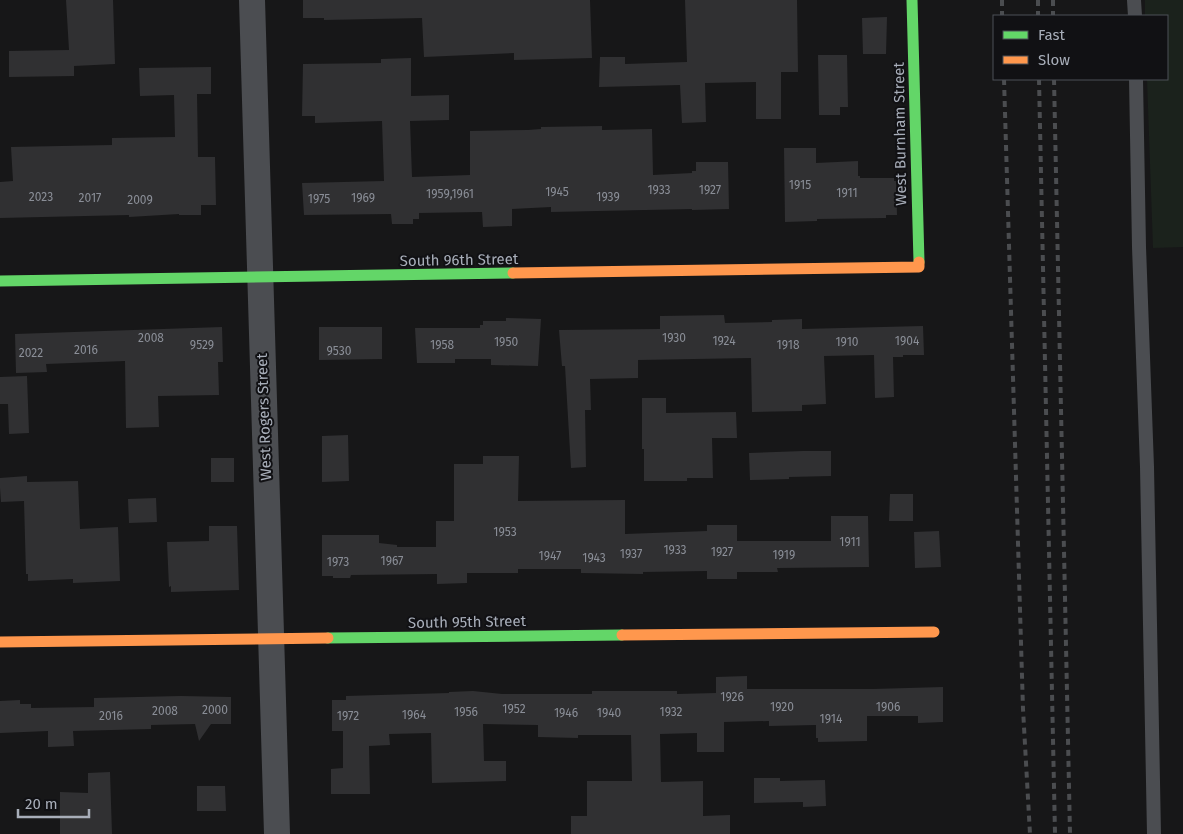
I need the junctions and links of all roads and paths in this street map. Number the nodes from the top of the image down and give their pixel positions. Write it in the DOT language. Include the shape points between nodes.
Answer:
graph roads {
  1 [pos="252,0"];
  2 [pos="912,0"];
  3 [pos="1134,0"];
  4 [pos="1134,15"];
  5 [pos="1136,80"];
  6 [pos="918,268"];
  7 [pos="260,278"];
  8 [pos="0,281"];
  9 [pos="934,632"];
  10 [pos="271,639"];
  11 [pos="0,642"];
  12 [pos="276,834"];
  13 [pos="1154,834"];
  1 -- 7 [label="street, West Rogers Street"];
  2 -- 6 [label="street, West Burnham Street"];
  3 -- 4 [label="lane"];
  5 -- 13 [label="lane"];
  6 -- 7 [label="street, South 96th Street"];
  7 -- 8 [label="street, South 96th Street"];
  7 -- 10 [label="street, West Rogers Street"];
  9 -- 10 [label="street, South 95th Street"];
  10 -- 11 [label="street, South 95th Street"];
  10 -- 12 [label="street, West Rogers Street"];
}
